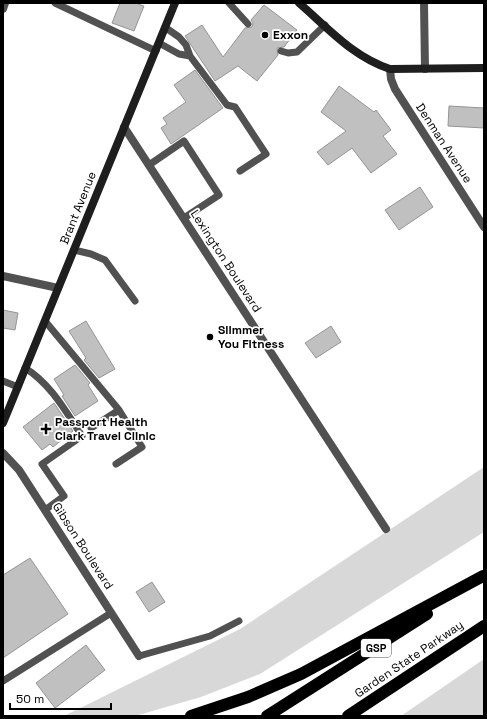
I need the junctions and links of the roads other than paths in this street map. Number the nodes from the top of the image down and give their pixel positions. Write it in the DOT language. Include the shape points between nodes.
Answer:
graph roads {
  1 [pos="5,3"];
  2 [pos="55,3"];
  3 [pos="175,3"];
  4 [pos="229,3"];
  5 [pos="299,3"];
  6 [pos="424,3"];
  7 [pos="3,9"];
  8 [pos="248,24"];
  9 [pos="324,25"];
  10 [pos="166,28"];
  11 [pos="158,47"];
  12 [pos="281,51"];
  13 [pos="190,56"];
  14 [pos="484,68"];
  15 [pos="390,69"];
  16 [pos="425,69"];
  17 [pos="124,127"];
  18 [pos="149,165"];
  19 [pos="240,171"];
  20 [pos="184,218"];
  21 [pos="484,227"];
  22 [pos="74,250"];
  23 [pos="3,276"];
  24 [pos="58,288"];
  25 [pos="135,301"];
  26 [pos="45,321"];
  27 [pos="25,368"];
  28 [pos="3,381"];
  29 [pos="18,387"];
  30 [pos="119,410"];
  31 [pos="3,422"];
  32 [pos="91,428"];
  33 [pos="3,453"];
  34 [pos="116,464"];
  35 [pos="45,510"];
  36 [pos="386,529"];
  37 [pos="483,575"];
  38 [pos="111,613"];
  39 [pos="239,621"];
  40 [pos="484,627"];
  41 [pos="138,656"];
  42 [pos="3,681"];
  43 [pos="191,716"];
  44 [pos="267,716"];
  45 [pos="348,716"];
  46 [pos="364,716"];
  1 -- 7 [label="street"];
  2 -- 11 [label="lane"];
  3 -- 10 [label="main road, Brant Avenue"];
  4 -- 8 [label="lane"];
  5 -- 9 [label="main road"];
  6 -- 16 [label="street"];
  9 -- 12 [label="lane" via="298,52"];
  9 -- 15 [label="main road" via="366,60"];
  10 -- 11 [label="main road, Brant Avenue"];
  10 -- 13 [label="lane" via="186,45"];
  11 -- 13 [label="lane"];
  11 -- 17 [label="main road, Brant Avenue"];
  13 -- 19 [label="lane" via="227,105 235,107 266,154"];
  14 -- 16 [label="main road"];
  15 -- 16 [label="main road"];
  15 -- 21 [label="street, Denman Avenue" via="395,89"];
  17 -- 18 [label="street, Lexington Boulevard"];
  17 -- 22 [label="main road, Brant Avenue"];
  18 -- 20 [label="street, Lexington Boulevard"];
  18 -- 20 [label="lane" via="184,141 219,195"];
  20 -- 36 [label="street, Lexington Boulevard"];
  22 -- 24 [label="main road, Brant Avenue"];
  22 -- 25 [label="lane" via="105,260"];
  23 -- 24 [label="street"];
  24 -- 26 [label="main road, Brant Avenue"];
  26 -- 27 [label="main road, Brant Avenue"];
  26 -- 30 [label="lane"];
  27 -- 29 [label="main road, Brant Avenue"];
  27 -- 35 [label="lane" via="37,375 52,392 82,436 42,464 64,496"];
  28 -- 29 [label="lane"];
  29 -- 31 [label="main road, Brant Avenue"];
  30 -- 32 [label="lane"];
  30 -- 34 [label="lane" via="142,447"];
  33 -- 35 [label="street, Gibson Boulevard" via="19,470"];
  35 -- 38 [label="street, Gibson Boulevard"];
  37 -- 43 [label="highway" via="302,674 248,697"];
  37 -- 44 [label="highway, GSP" via="401,632"];
  38 -- 41 [label="street, Gibson Boulevard"];
  38 -- 42 [label="lane"];
  39 -- 41 [label="lane" via="210,636"];
  40 -- 45 [label="highway, Garden State Parkway"];
  40 -- 46 [label="highway"];
}
